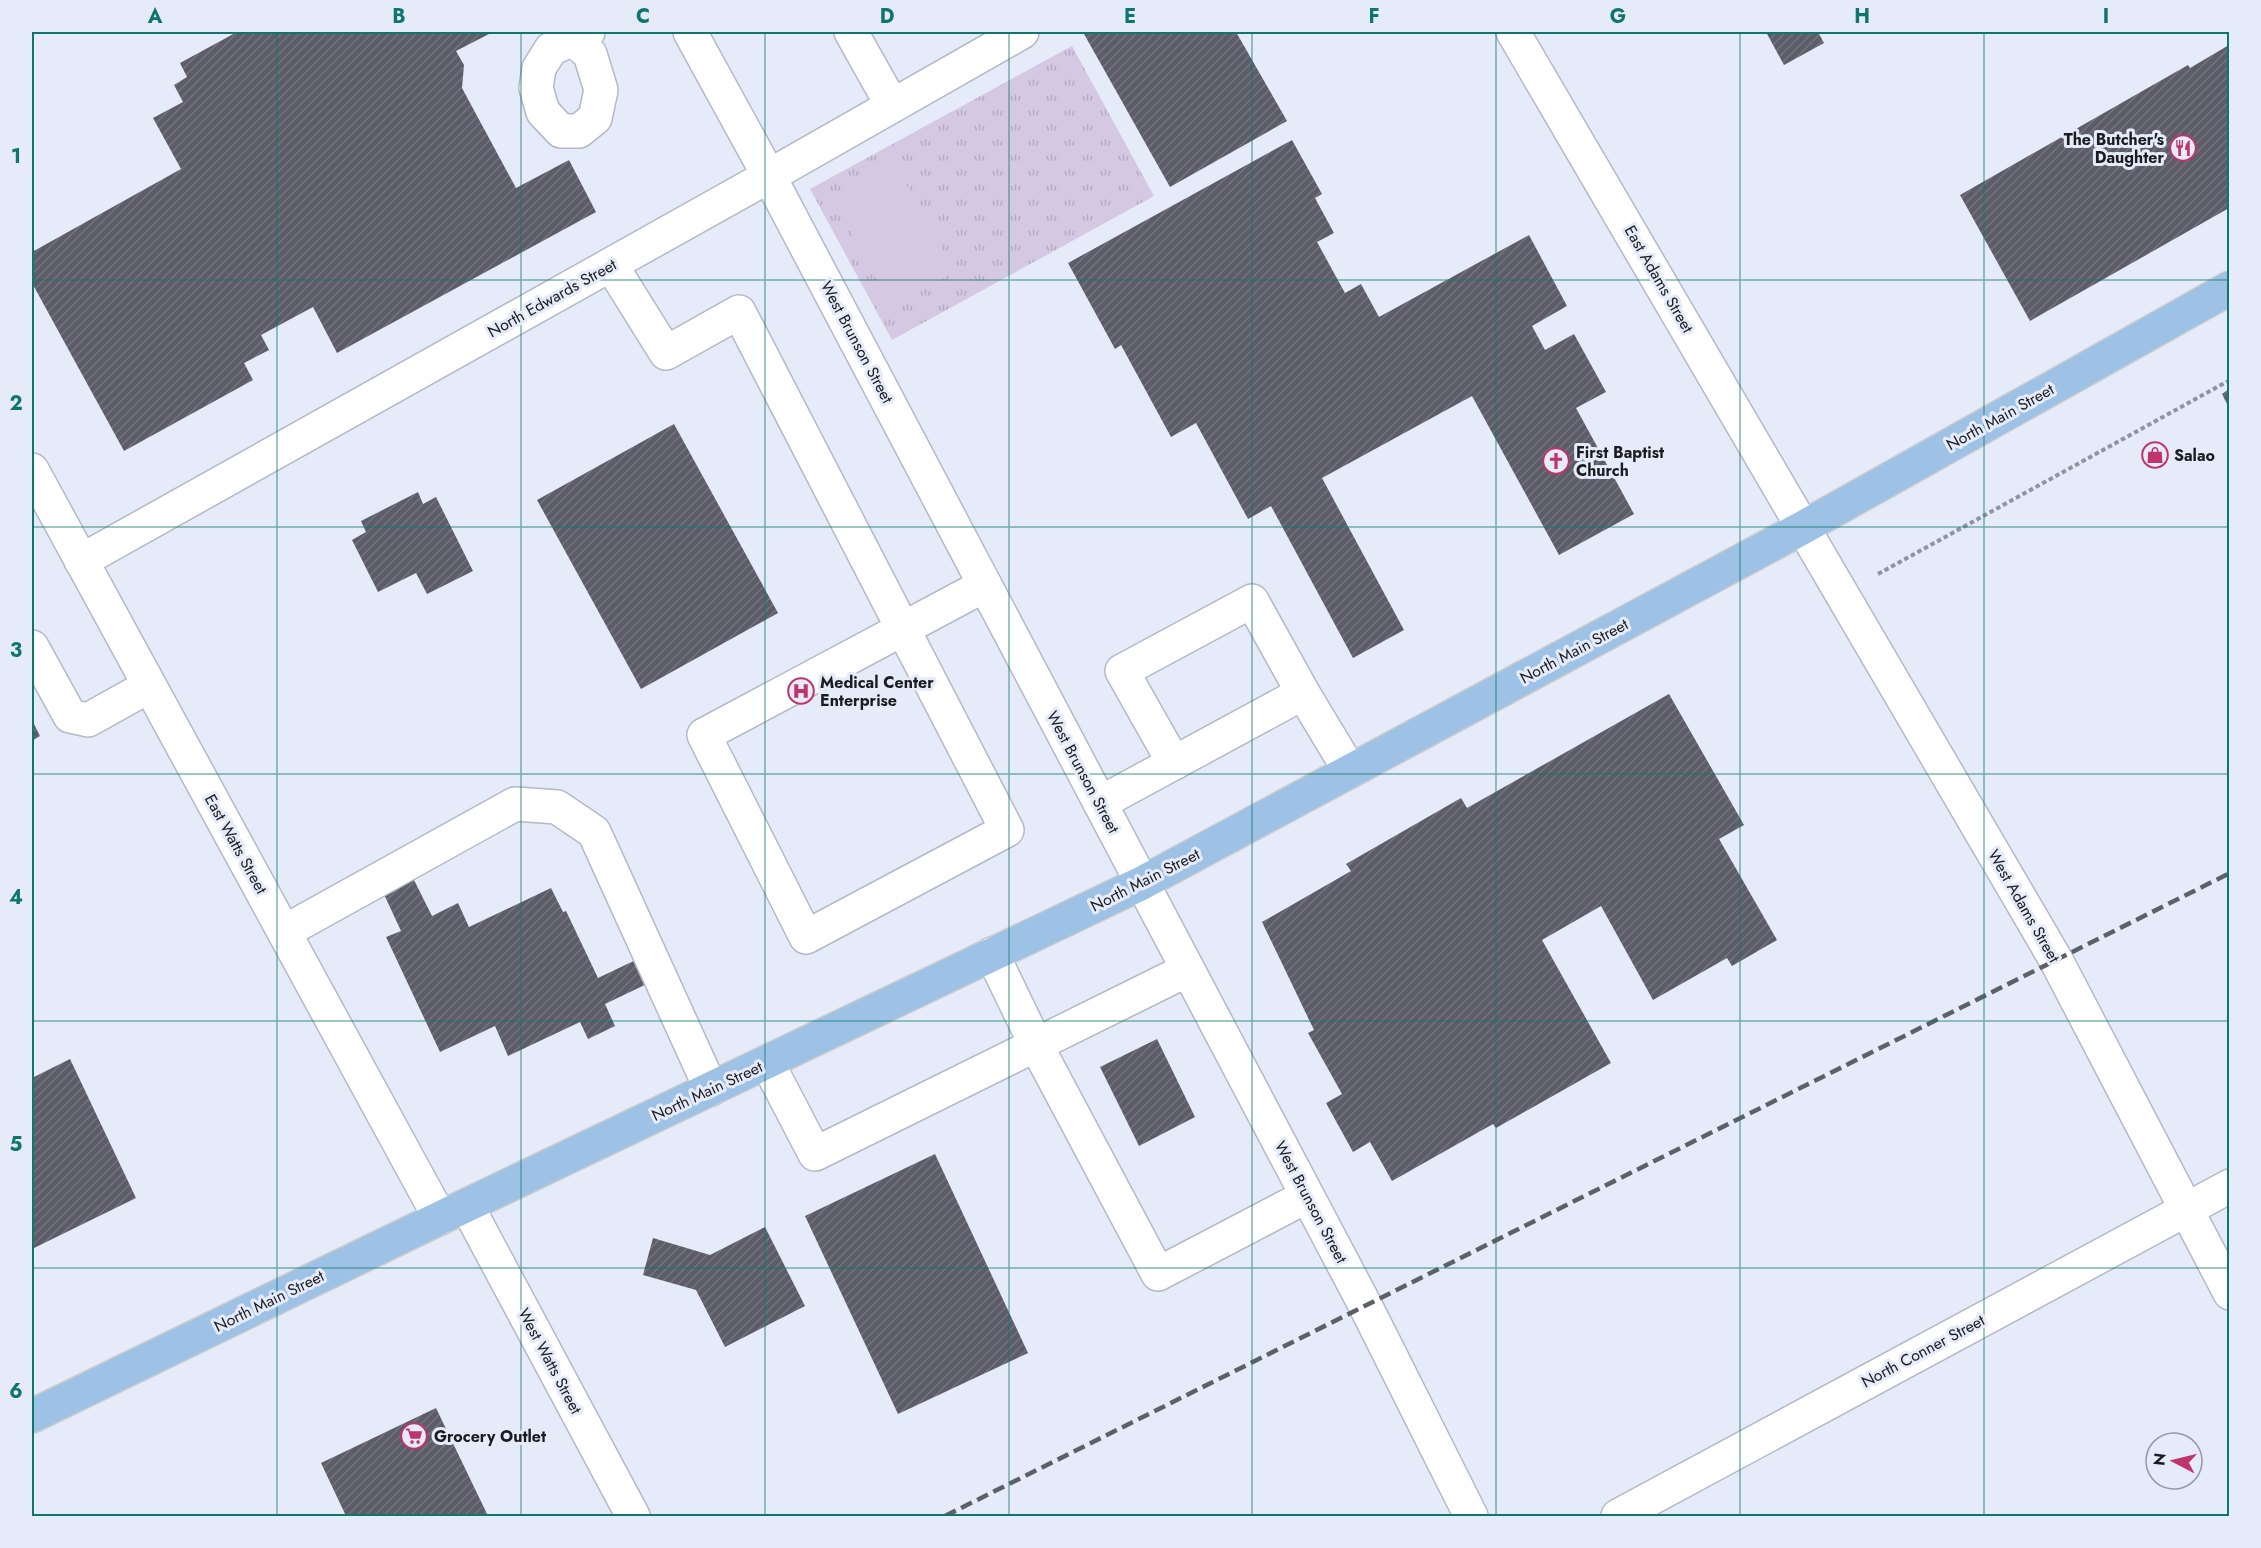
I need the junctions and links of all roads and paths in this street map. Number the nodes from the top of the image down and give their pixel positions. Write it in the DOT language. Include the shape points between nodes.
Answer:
graph roads {
  1 [pos="690,32"];
  2 [pos="851,32"];
  3 [pos="1022,32"];
  4 [pos="1513,32"];
  5 [pos="892,105"];
  6 [pos="769,176"];
  7 [pos="611,265"];
  8 [pos="2229,288"];
  9 [pos="2229,380"];
  10 [pos="32,470"];
  11 [pos="1804,527"];
  12 [pos="81,561"];
  13 [pos="1878,574"];
  14 [pos="985,585"];
  15 [pos="903,629"];
  16 [pos="32,647"];
  17 [pos="150,686"];
  18 [pos="1303,693"];
  19 [pos="1174,763"];
  20 [pos="1350,771"];
  21 [pos="1100,803"];
  22 [pos="1142,883"];
  23 [pos="284,932"];
  24 [pos="992,954"];
  25 [pos="1187,970"];
  26 [pos="1036,1045"];
  27 [pos="767,1062"];
  28 [pos="711,1089"];
  29 [pos="2229,1186"];
  30 [pos="1308,1196"];
  31 [pos="2184,1209"];
  32 [pos="454,1212"];
  33 [pos="2229,1293"];
  34 [pos="32,1416"];
  35 [pos="633,1516"];
  36 [pos="1471,1516"];
  37 [pos="1618,1516"];
  1 -- 6 [label="street, West Brunson Street"];
  2 -- 5 [label="street"];
  3 -- 5 [label="street, North Edwards Street"];
  4 -- 11 [label="street, East Adams Street"];
  5 -- 6 [label="street, North Edwards Street"];
  6 -- 7 [label="street, North Edwards Street"];
  6 -- 14 [label="street, West Brunson Street"];
  7 -- 12 [label="street, North Edwards Street"];
  7 -- 15 [label="street" via="666,353 739,312"];
  8 -- 11 [label="main road, North Main Street"];
  9 -- 13 [label="path"];
  10 -- 12 [label="street, East Watts Street"];
  11 -- 20 [label="main road, North Main Street"];
  11 -- 31 [label="street, West Adams Street" via="2055,960"];
  12 -- 17 [label="street, East Watts Street"];
  14 -- 15 [label="street"];
  14 -- 21 [label="street, West Brunson Street"];
  15 -- 15 [label="street" via="1007,830 806,937 704,735"];
  16 -- 17 [label="street" via="70,716 88,720"];
  17 -- 23 [label="street, East Watts Street"];
  18 -- 19 [label="street"];
  18 -- 19 [label="street" via="1252,601 1122,670"];
  18 -- 20 [label="street"];
  19 -- 21 [label="street"];
  20 -- 22 [label="main road, North Main Street"];
  21 -- 22 [label="street, West Brunson Street"];
  22 -- 24 [label="main road, North Main Street"];
  22 -- 25 [label="street, West Brunson Street"];
  23 -- 28 [label="street" via="515,804 557,807 594,832"];
  23 -- 32 [label="street, East Watts Street"];
  24 -- 26 [label="street"];
  24 -- 27 [label="main road, North Main Street"];
  25 -- 26 [label="street"];
  25 -- 30 [label="street, West Brunson Street"];
  26 -- 27 [label="street" via="816,1154"];
  26 -- 30 [label="street" via="1158,1274"];
  27 -- 28 [label="main road, North Main Street"];
  28 -- 32 [label="main road, North Main Street"];
  29 -- 31 [label="street, North Conner Street"];
  30 -- 36 [label="street, West Brunson Street"];
  31 -- 33 [label="street, West Adams Street"];
  31 -- 37 [label="street, North Conner Street"];
  32 -- 34 [label="main road, North Main Street"];
  32 -- 35 [label="street, West Watts Street"];
}
